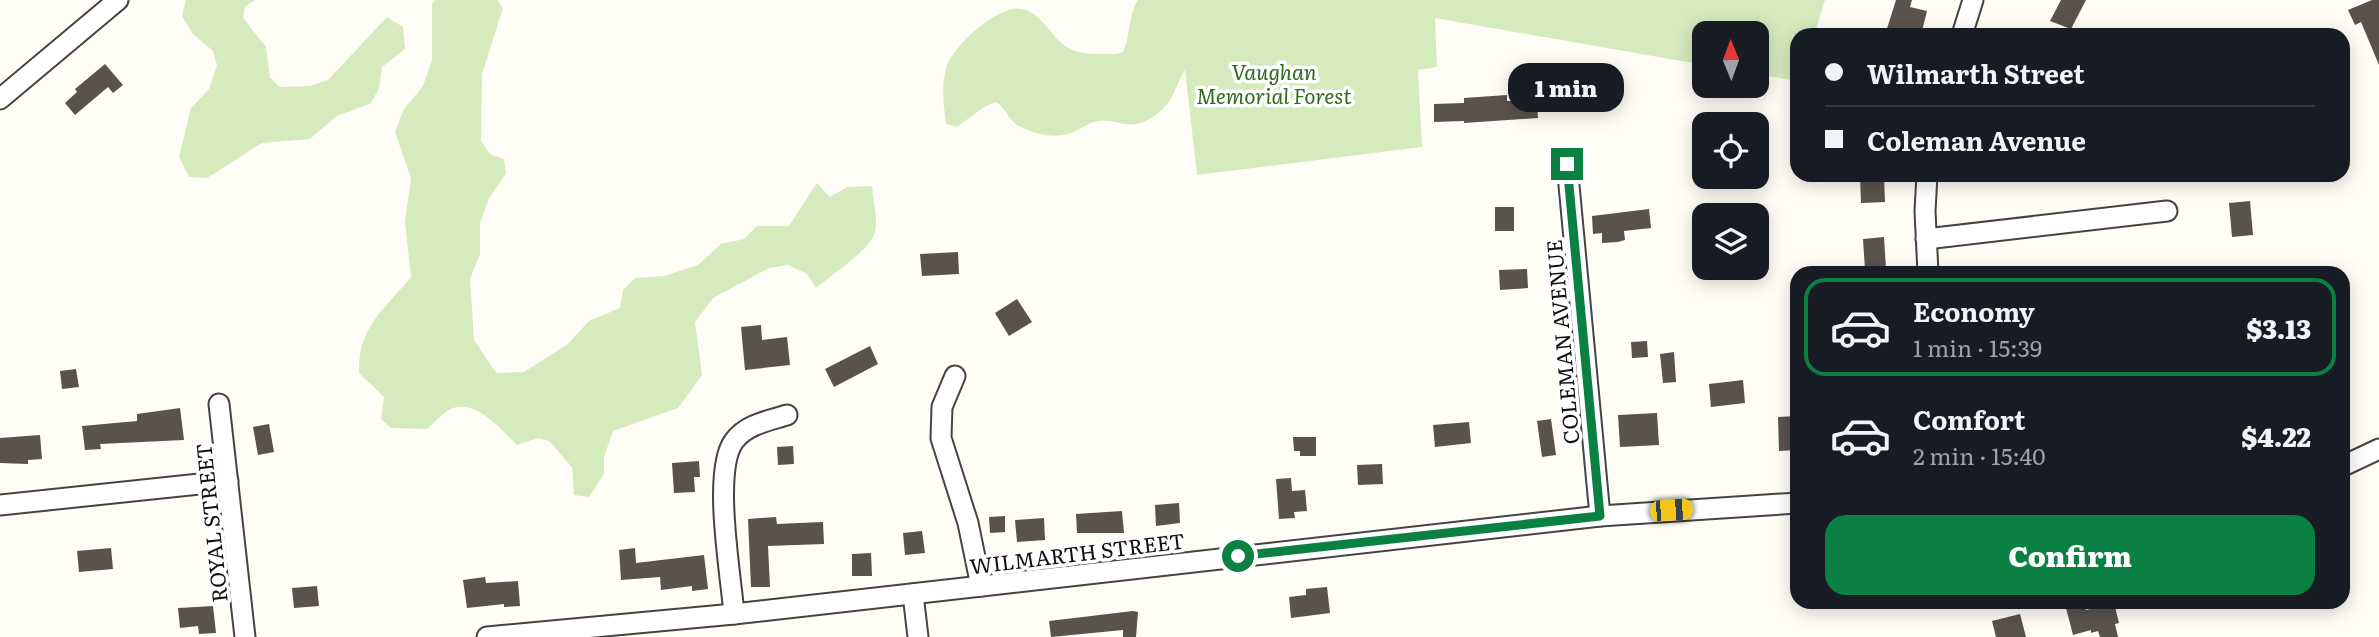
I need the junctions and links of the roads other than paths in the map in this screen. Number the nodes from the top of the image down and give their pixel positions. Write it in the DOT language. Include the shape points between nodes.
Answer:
graph roads {
  1 [pos="117,0"];
  2 [pos="1973,0"];
  3 [pos="1964,28"];
  4 [pos="0,99"];
  5 [pos="1567,164"];
  6 [pos="1927,182"];
  7 [pos="2167,211"];
  8 [pos="1926,239"];
  9 [pos="1927,266"];
  10 [pos="955,376"];
  11 [pos="219,404"];
  12 [pos="787,415"];
  13 [pos="2379,449"];
  14 [pos="2350,463"];
  15 [pos="229,481"];
  16 [pos="1790,503"];
  17 [pos="0,505"];
  18 [pos="1600,516"];
  19 [pos="981,586"];
  20 [pos="913,594"];
  21 [pos="734,614"];
  22 [pos="245,637"];
  23 [pos="487,637"];
  24 [pos="918,637"];
  1 -- 4 [label="street"];
  2 -- 3 [label="street"];
  5 -- 18 [label="street, COLEMAN AVENUE"];
  6 -- 8 [label="street"];
  7 -- 8 [label="street"];
  8 -- 9 [label="street"];
  10 -- 19 [label="street" via="942,407 941,438 968,523"];
  11 -- 15 [label="street, ROYAL STREET"];
  12 -- 21 [label="street" via="750,427 734,441 726,459 723,485"];
  13 -- 14 [label="street"];
  15 -- 17 [label="street"];
  15 -- 22 [label="street, ROYAL STREET"];
  16 -- 18 [label="street, WILMARTH STREET"];
  18 -- 19 [label="street, WILMARTH STREET"];
  19 -- 20 [label="street, WILMARTH STREET"];
  20 -- 21 [label="street, WILMARTH STREET"];
  20 -- 24 [label="street"];
  21 -- 23 [label="street, WILMARTH STREET"];
}
